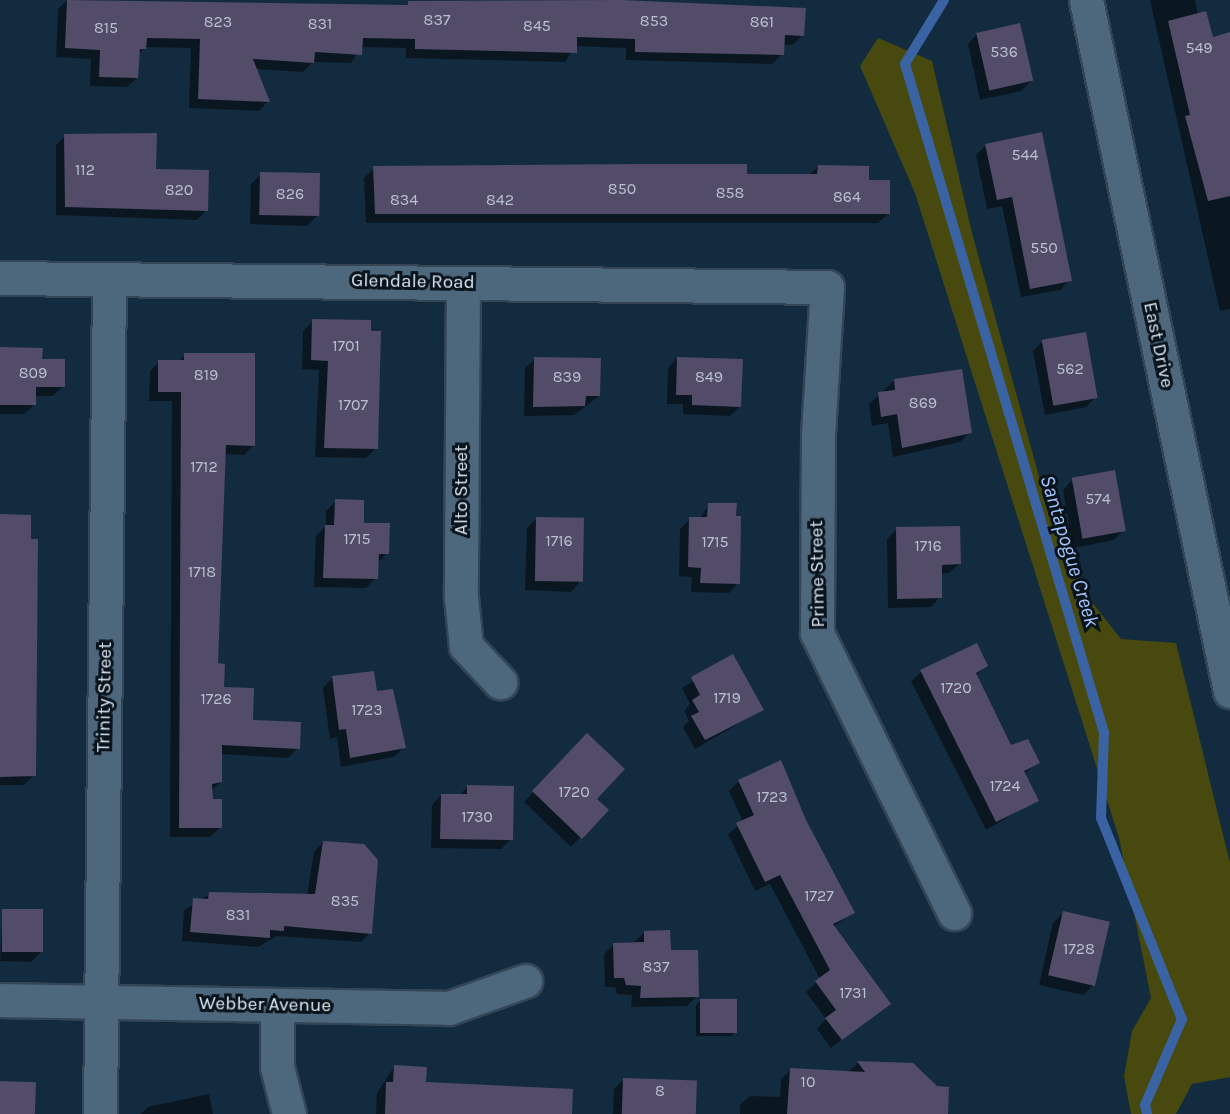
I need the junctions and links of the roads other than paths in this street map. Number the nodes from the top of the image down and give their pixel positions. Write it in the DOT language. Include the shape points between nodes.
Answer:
graph roads {
  1 [pos="1086,0"];
  2 [pos="0,278"];
  3 [pos="109,279"];
  4 [pos="463,283"];
  5 [pos="827,287"];
  6 [pos="500,682"];
  7 [pos="1230,691"];
  8 [pos="954,913"];
  9 [pos="525,981"];
  10 [pos="0,1000"];
  11 [pos="100,1001"];
  12 [pos="277,1006"];
  13 [pos="100,1114"];
  14 [pos="289,1114"];
  1 -- 7 [label="street, East Drive"];
  2 -- 3 [label="street, Glendale Road"];
  3 -- 4 [label="street, Glendale Road"];
  3 -- 11 [label="street, Trinity Street"];
  4 -- 5 [label="street, Glendale Road"];
  4 -- 6 [label="street, Alto Street" via="461,597 466,646"];
  5 -- 8 [label="street, Prime Street" via="818,434 817,633"];
  9 -- 12 [label="street, Webber Avenue" via="449,1008"];
  10 -- 11 [label="street, Webber Avenue"];
  11 -- 12 [label="street, Webber Avenue"];
  11 -- 13 [label="street, Trinity Street"];
  12 -- 14 [label="street" via="277,1067"];
}
